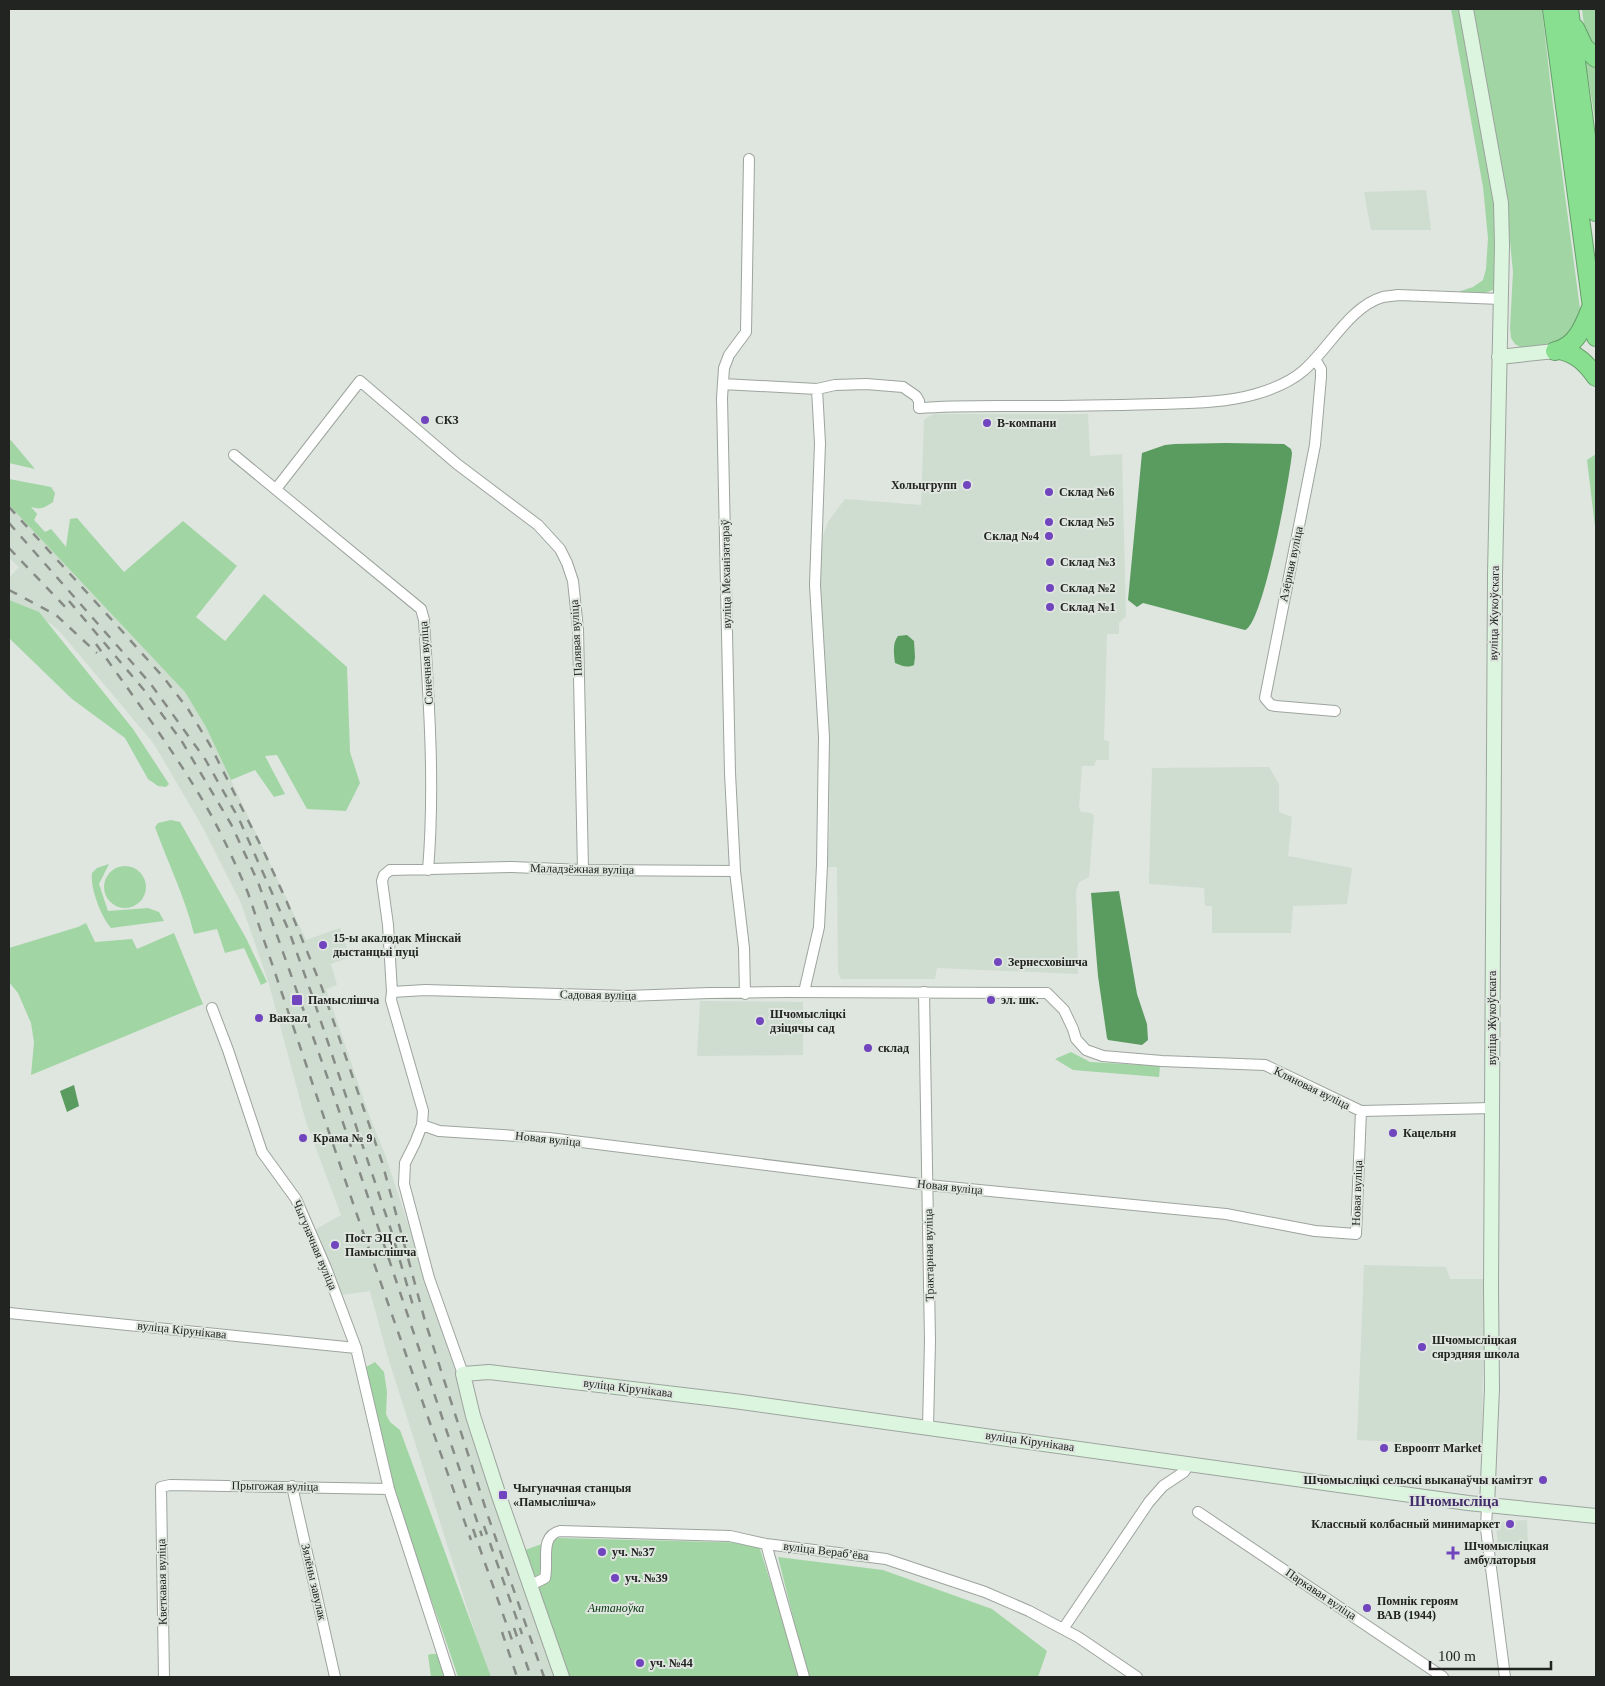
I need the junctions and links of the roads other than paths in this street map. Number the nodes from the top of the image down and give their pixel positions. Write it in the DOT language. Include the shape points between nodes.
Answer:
graph roads {
  1 [pos="1466,9"];
  2 [pos="1552,9"];
  3 [pos="1570,15"];
  4 [pos="1596,58"];
  5 [pos="749,159"];
  6 [pos="1596,212"];
  7 [pos="1501,298"];
  8 [pos="1592,304"];
  9 [pos="1596,337"];
  10 [pos="1558,350"];
  11 [pos="1499,357"];
  12 [pos="1315,359"];
  13 [pos="1596,377"];
  14 [pos="723,384"];
  15 [pos="818,389"];
  16 [pos="234,455"];
  17 [pos="276,489"];
  18 [pos="1335,711"];
  19 [pos="428,870"];
  20 [pos="583,870"];
  21 [pos="735,871"];
  22 [pos="392,992"];
  23 [pos="804,992"];
  24 [pos="924,992"];
  25 [pos="745,994"];
  26 [pos="212,1008"];
  27 [pos="1492,1108"];
  28 [pos="1361,1111"];
  29 [pos="422,1125"];
  30 [pos="928,1185"];
  31 [pos="9,1313"];
  32 [pos="356,1348"];
  33 [pos="463,1374"];
  34 [pos="928,1427"];
  35 [pos="1187,1463"];
  36 [pos="292,1486"];
  37 [pos="161,1487"];
  38 [pos="389,1488"];
  39 [pos="1487,1506"];
  40 [pos="1198,1512"];
  41 [pos="1596,1516"];
  42 [pos="766,1544"];
  43 [pos="529,1586"];
  44 [pos="1063,1629"];
  45 [pos="164,1677"];
  46 [pos="335,1677"];
  47 [pos="450,1677"];
  48 [pos="562,1677"];
  49 [pos="804,1677"];
  50 [pos="1137,1677"];
  51 [pos="1443,1677"];
  52 [pos="1505,1677"];
  1 -- 7 [label="street, вуліца Жукоўскага" via="1501,202"];
  2 -- 8 [label="highway"];
  3 -- 4 [label="highway" via="1584,46"];
  3 -- 6 [label="highway"];
  5 -- 14 [label="street, вуліца Механізатараў" via="746,332 729,355"];
  7 -- 11 [label="street, вуліца Жукоўскага"];
  7 -- 12 [label="street" via="1398,295 1382,298 1359,312"];
  8 -- 9 [label="highway"];
  8 -- 10 [label="highway" via="1580,333"];
  10 -- 11 [label="street"];
  10 -- 13 [label="highway" via="1577,356"];
  11 -- 27 [label="street, вуліца Жукоўскага" via="1494,585"];
  12 -- 15 [label="street" via="1290,381 1272,389 1238,398 1194,402 919,408 916,396 903,387 866,384"];
  12 -- 18 [label="street, Азёрная вуліца" via="1321,369 1321,377 1315,444 1265,698 1276,706"];
  14 -- 15 [label="street"];
  14 -- 21 [label="street, вуліца Механізатараў"];
  15 -- 23 [label="street" via="820,443 816,585 824,737 822,865 819,927"];
  16 -- 17 [label="street, Сонечная вуліца"];
  17 -- 19 [label="street, Сонечная вуліца" via="421,609 431,736"];
  17 -- 20 [label="street, Палявая вуліца" via="360,382 457,464 538,525 560,549 572,580 578,629"];
  19 -- 20 [label="street, Маладзёжная вуліца" via="512,867"];
  19 -- 22 [label="street, Маладзёжная вуліца" via="390,870 382,881"];
  20 -- 21 [label="street, Маладзёжная вуліца"];
  21 -- 25 [label="street, вуліца Механізатараў" via="744,948"];
  22 -- 25 [label="street, Садовая вуліца" via="426,990 628,996"];
  22 -- 29 [label="street" via="394,1013 424,1111"];
  23 -- 24 [label="street, Садовая вуліца"];
  23 -- 25 [label="street, Садовая вуліца"];
  24 -- 28 [label="street, Кляновая вуліца" via="1047,993 1064,1010 1076,1040 1086,1050 1103,1056 1162,1061 1265,1065"];
  24 -- 30 [label="street, Трактарная вуліца"];
  26 -- 32 [label="street, Чыгуначная вуліца" via="262,1152 296,1199"];
  27 -- 28 [label="street, Кляновая вуліца"];
  27 -- 39 [label="street, вуліца Жукоўскага" via="1492,1388"];
  28 -- 30 [label="street, Новая вуліца" via="1356,1234 1226,1214"];
  29 -- 30 [label="street, Новая вуліца" via="439,1130 549,1138"];
  29 -- 33 [label="street" via="405,1163 404,1184 429,1278"];
  30 -- 34 [label="street, Трактарная вуліца"];
  31 -- 32 [label="street, вуліца Кірунікава"];
  32 -- 38 [label="street, Чыгуначная вуліца"];
  33 -- 34 [label="street, вуліца Кірунікава" via="489,1372"];
  33 -- 43 [label="street" via="473,1416"];
  34 -- 35 [label="street, вуліца Кірунікава"];
  35 -- 39 [label="street, вуліца Кірунікава"];
  35 -- 44 [label="street" via="1184,1472 1163,1486 1149,1502"];
  36 -- 37 [label="street, Прыгожая вуліца"];
  36 -- 38 [label="street, Прыгожая вуліца"];
  36 -- 46 [label="street, Зялёны завулак"];
  37 -- 45 [label="street, Кветкавая вуліца"];
  38 -- 47 [label="street, Чыгуначная вуліца"];
  39 -- 41 [label="street, вуліца Кірунікава"];
  39 -- 52 [label="street, вуліца Жукоўскага" via="1486,1529"];
  40 -- 51 [label="street, Паркавая вуліца"];
  42 -- 43 [label="street, вуліца Верабʼёва" via="717,1535 560,1531 546,1541 545,1578"];
  42 -- 44 [label="street, вуліца Верабʼёва" via="886,1559 985,1592"];
  42 -- 49 [label="street"];
  43 -- 48 [label="street"];
  44 -- 50 [label="street, вуліца Верабʼёва"];
}
